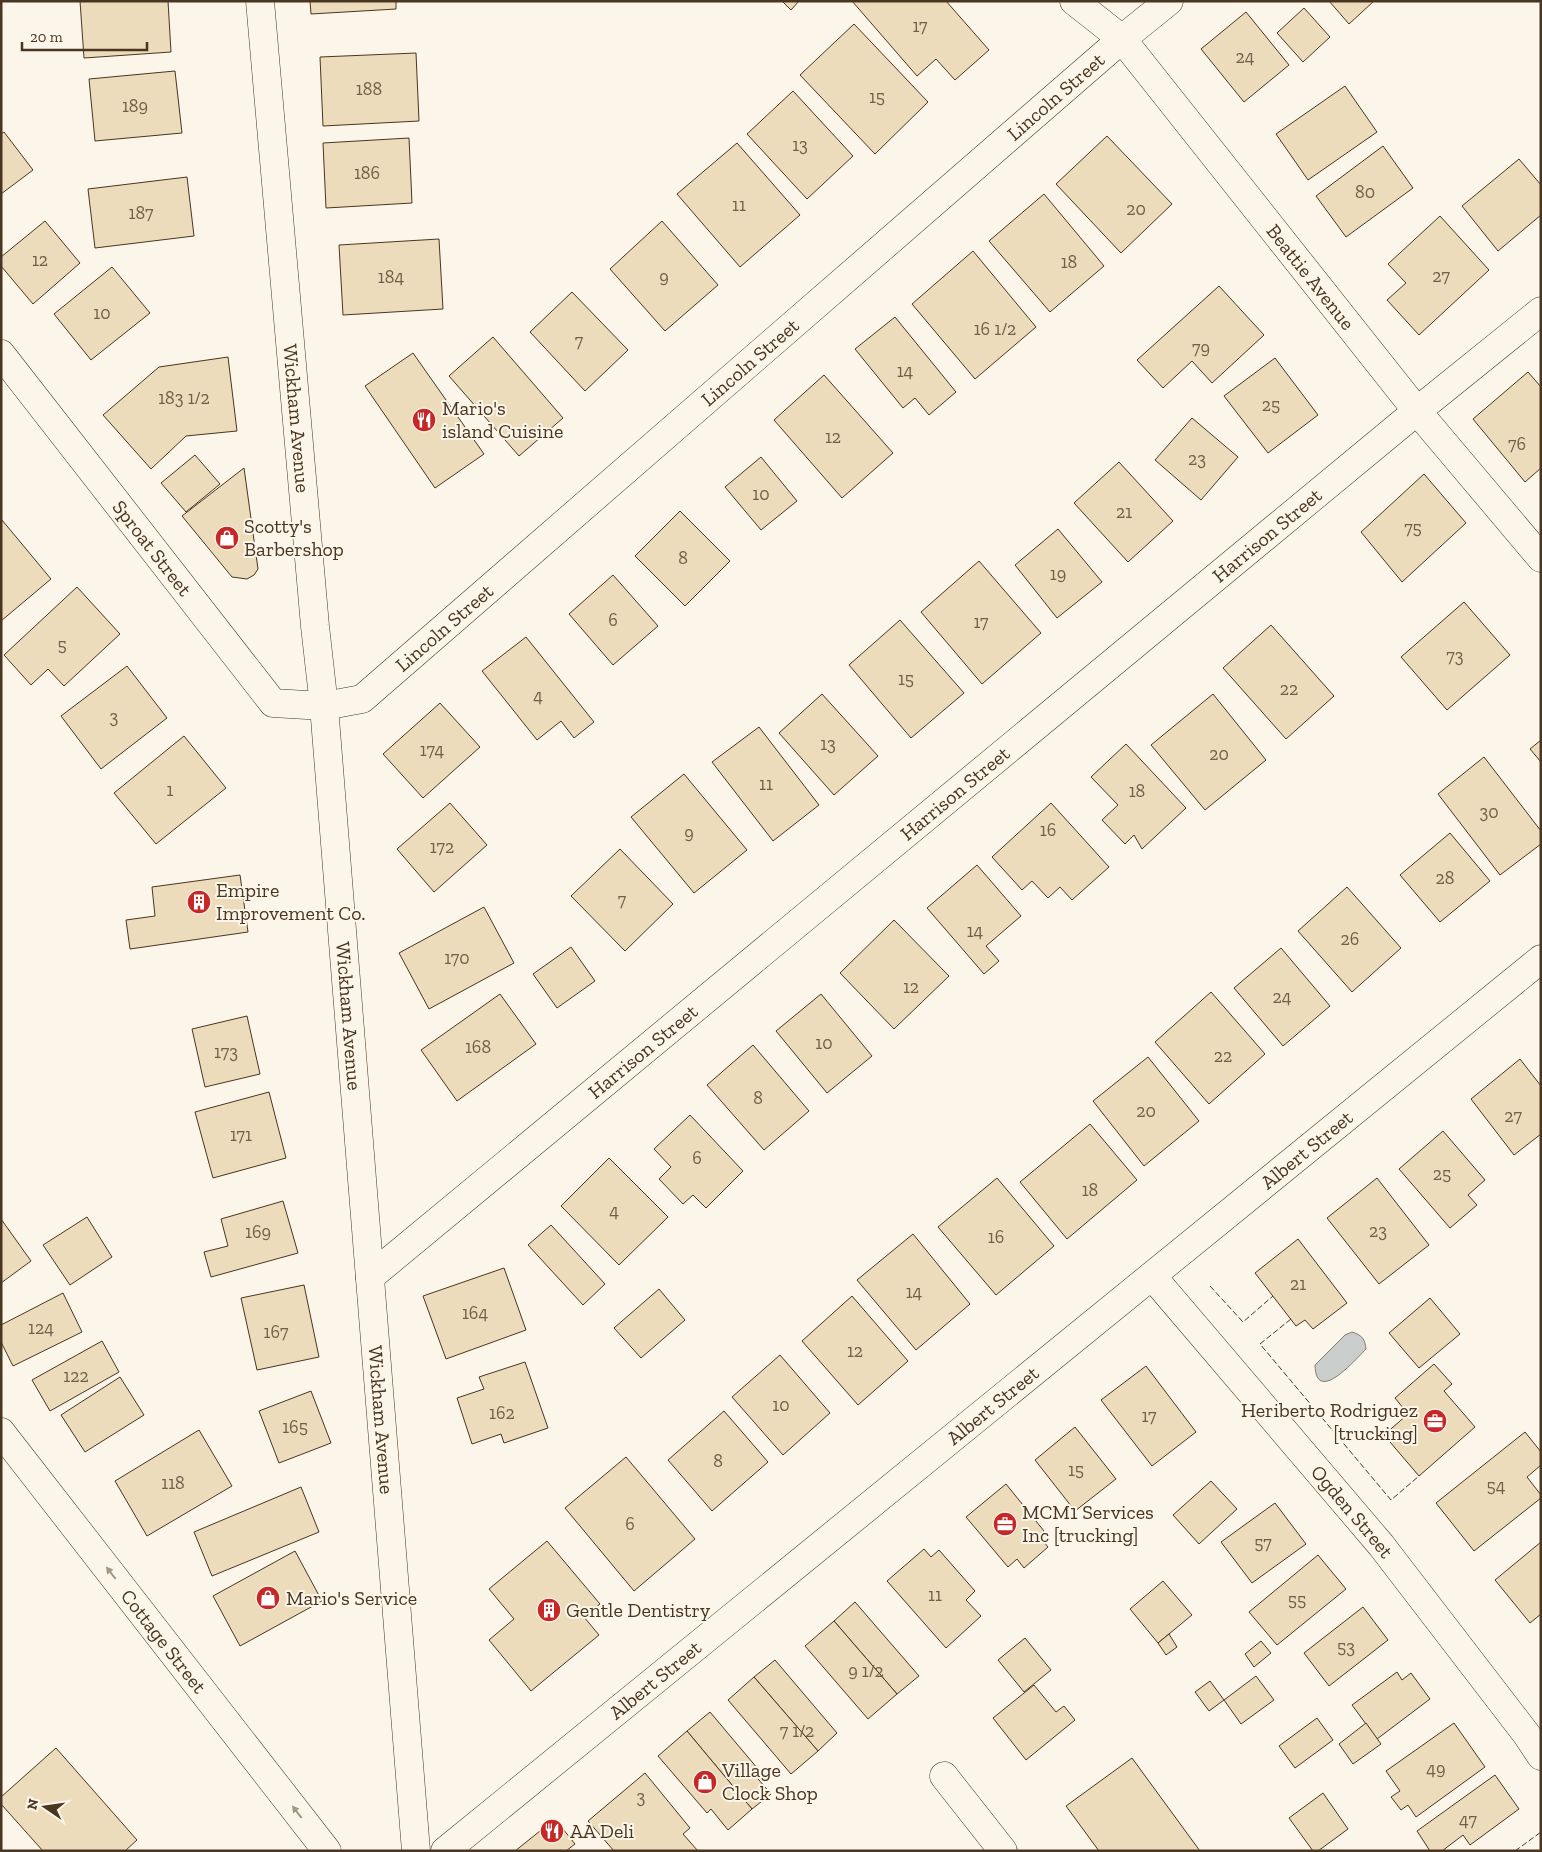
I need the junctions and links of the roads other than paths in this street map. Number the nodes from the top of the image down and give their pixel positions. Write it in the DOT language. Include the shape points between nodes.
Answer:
graph roads {
  1 [pos="260,1"];
  2 [pos="1074,1"];
  3 [pos="1169,1"];
  4 [pos="1122,39"];
  5 [pos="1541,311"];
  6 [pos="1,354"];
  7 [pos="1417,411"];
  8 [pos="1541,558"];
  9 [pos="324,706"];
  10 [pos="1541,959"];
  11 [pos="1152,1276"];
  12 [pos="370,1277"];
  13 [pos="1,1432"];
  14 [pos="1541,1756"];
  15 [pos="944,1776"];
  16 [pos="327,1851"];
  17 [pos="416,1851"];
  18 [pos="445,1851"];
  19 [pos="1003,1851"];
  1 -- 9 [label="street, Wickham Avenue"];
  2 -- 4 [label="street, Beattie Avenue"];
  3 -- 4 [label="street, Lincoln Street"];
  4 -- 7 [label="street, Beattie Avenue"];
  4 -- 9 [label="street, Lincoln Street" via="362,699"];
  5 -- 7 [label="street, Harrison Street"];
  6 -- 9 [label="street, Sproat Street" via="273,703"];
  7 -- 8 [label="street, Beattie Avenue"];
  7 -- 12 [label="street, Harrison Street"];
  9 -- 12 [label="street, Wickham Avenue"];
  10 -- 11 [label="street, Albert Street"];
  11 -- 14 [label="street, Ogden Street" via="1381,1545"];
  11 -- 18 [label="street, Albert Street"];
  12 -- 17 [label="street, Wickham Avenue"];
  16 -- 13 [label="street, Cottage Street, one-way"];
  15 -- 19 [label="street"];
}
